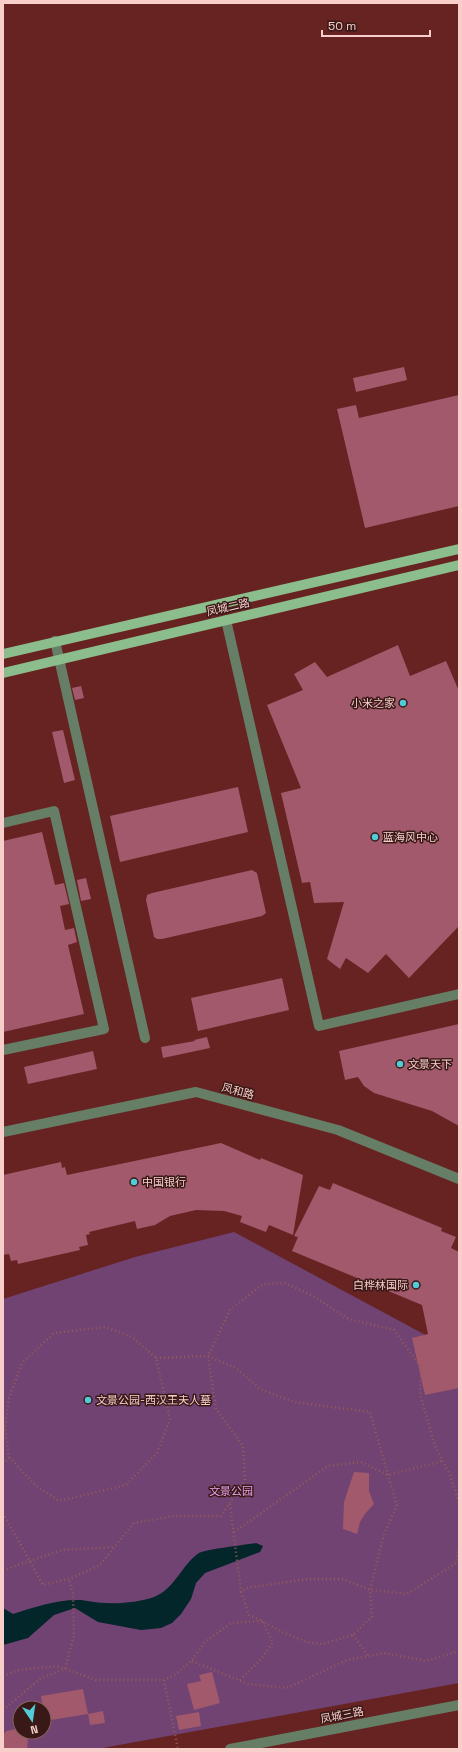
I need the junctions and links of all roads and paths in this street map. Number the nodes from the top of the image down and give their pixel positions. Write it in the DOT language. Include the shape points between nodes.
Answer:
graph roads {
  1 [pos="459,549"];
  2 [pos="459,564"];
  3 [pos="226,620"];
  4 [pos="55,641"];
  5 [pos="3,654"];
  6 [pos="59,659"];
  7 [pos="3,673"];
  8 [pos="3,823"];
  9 [pos="459,994"];
  10 [pos="145,1038"];
  11 [pos="3,1050"];
  12 [pos="3,1132"];
  13 [pos="459,1179"];
  14 [pos="208,1356"];
  15 [pos="156,1358"];
  16 [pos="9,1457"];
  17 [pos="443,1461"];
  18 [pos="3,1464"];
  19 [pos="388,1475"];
  20 [pos="455,1491"];
  21 [pos="459,1493"];
  22 [pos="230,1503"];
  23 [pos="459,1503"];
  24 [pos="3,1513"];
  25 [pos="234,1532"];
  26 [pos="114,1547"];
  27 [pos="459,1547"];
  28 [pos="30,1561"];
  29 [pos="3,1570"];
  30 [pos="69,1579"];
  31 [pos="370,1590"];
  32 [pos="241,1592"];
  33 [pos="262,1621"];
  34 [pos="354,1635"];
  35 [pos="459,1651"];
  36 [pos="368,1656"];
  37 [pos="192,1660"];
  38 [pos="65,1669"];
  39 [pos="3,1676"];
  40 [pos="164,1680"];
  41 [pos="240,1680"];
  42 [pos="459,1705"];
  43 [pos="3,1710"];
  44 [pos="178,1749"];
  45 [pos="230,1749"];
  1 -- 4 [label="main road, 凤城二路"];
  2 -- 3 [label="main road, 凤城二路"];
  3 -- 6 [label="main road, 凤城二路"];
  3 -- 9 [label="street" via="319,1026"];
  4 -- 5 [label="main road, 凤城二路"];
  4 -- 6 [label="street"];
  6 -- 7 [label="main road, 凤城二路"];
  6 -- 10 [label="street"];
  8 -- 11 [label="street" via="54,811 104,1028"];
  12 -- 13 [label="street, 凤和路" via="196,1092 338,1130"];
  14 -- 15 [label="path"];
  14 -- 17 [label="path" via="230,1310 263,1284 285,1283 315,1297 348,1319 394,1330 421,1367 420,1394 435,1446"];
  14 -- 19 [label="path" via="236,1368 260,1389 294,1402 370,1412"];
  14 -- 22 [label="path" via="216,1409 243,1446 244,1480"];
  15 -- 16 [label="path" via="132,1337 105,1327 54,1333 22,1363 11,1391 5,1428"];
  15 -- 16 [label="path" via="170,1419 157,1453 126,1486 60,1501 35,1485"];
  16 -- 18 [label="path"];
  17 -- 19 [label="path"];
  17 -- 20 [label="path"];
  19 -- 25 [label="path" via="361,1462 328,1466"];
  19 -- 31 [label="path" via="397,1506 384,1534"];
  20 -- 21 [label="path"];
  20 -- 23 [label="path"];
  22 -- 25 [label="path"];
  22 -- 26 [label="path" via="221,1516 173,1516 134,1523"];
  24 -- 28 [label="path"];
  25 -- 32 [label="path"];
  26 -- 28 [label="path" via="62,1550"];
  26 -- 30 [label="path" via="100,1565"];
  27 -- 31 [label="path" via="456,1563 407,1594"];
  28 -- 29 [label="path"];
  28 -- 30 [label="path" via="43,1585"];
  30 -- 38 [label="path" via="73,1594 74,1635"];
  31 -- 32 [label="path" via="343,1579 308,1579 246,1588"];
  31 -- 34 [label="path" via="372,1617"];
  32 -- 33 [label="path" via="249,1615"];
  33 -- 34 [label="path" via="307,1642 322,1644"];
  33 -- 37 [label="path" via="231,1623 205,1642"];
  33 -- 41 [label="path" via="273,1642 262,1658"];
  34 -- 36 [label="path"];
  35 -- 36 [label="path" via="426,1662 384,1653"];
  36 -- 41 [label="path" via="347,1660 287,1688 248,1684"];
  37 -- 40 [label="path" via="176,1674"];
  37 -- 41 [label="path"];
  38 -- 39 [label="path" via="57,1666 19,1670"];
  38 -- 40 [label="path" via="96,1680"];
  38 -- 43 [label="path" via="41,1678"];
  40 -- 44 [label="path"];
  42 -- 45 [label="street, 凤城三路"];
}
